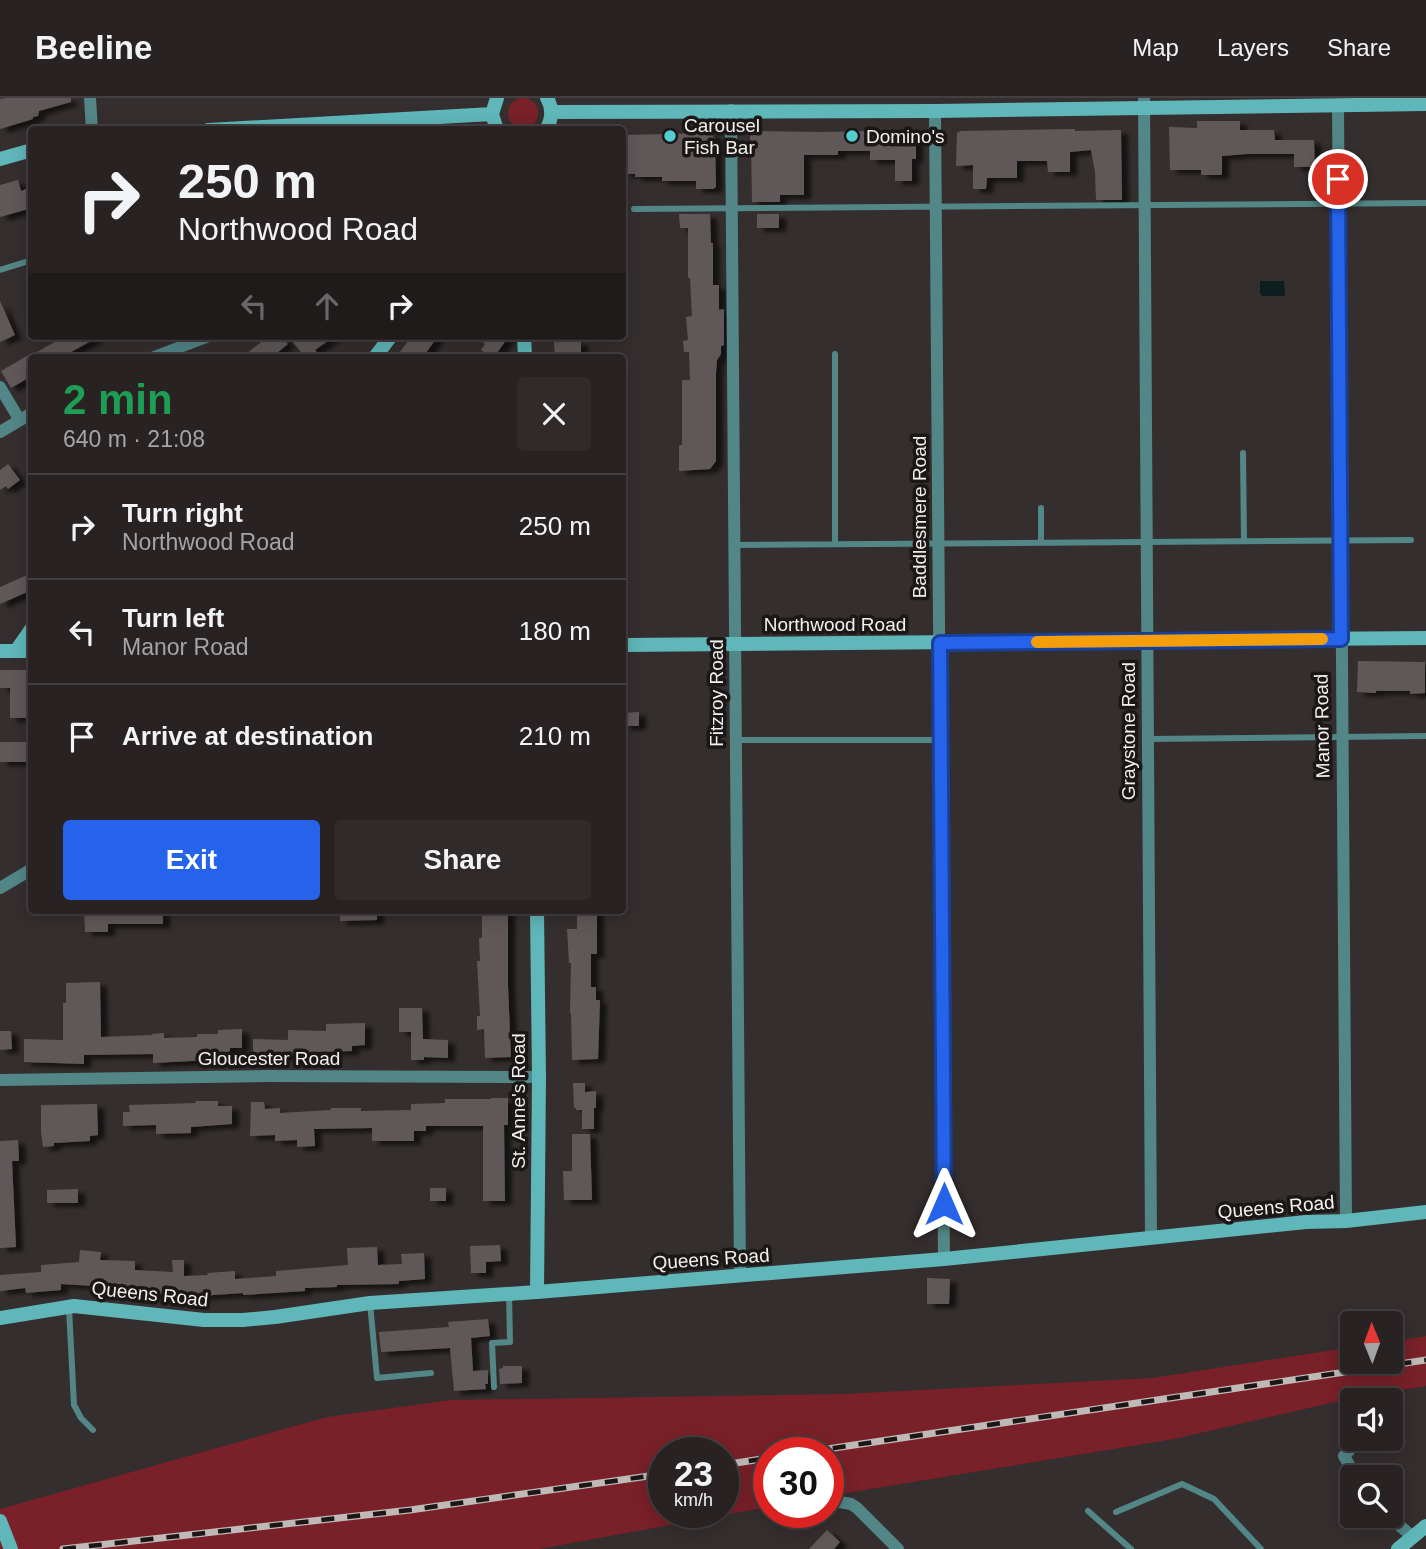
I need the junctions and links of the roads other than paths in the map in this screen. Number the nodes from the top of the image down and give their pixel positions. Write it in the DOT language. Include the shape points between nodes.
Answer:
graph roads {
  1 [pos="90,98"];
  2 [pos="496,98"];
  3 [pos="1144,103"];
  4 [pos="1426,104"];
  5 [pos="549,105"];
  6 [pos="633,105"];
  7 [pos="1338,105"];
  8 [pos="731,110"];
  9 [pos="935,110"];
  10 [pos="492,114"];
  11 [pos="92,126"];
  12 [pos="279,126"];
  13 [pos="496,126"];
  14 [pos="548,126"];
  15 [pos="28,151"];
  16 [pos="0,159"];
  17 [pos="1426,203"];
  18 [pos="1338,204"];
  19 [pos="1143,205"];
  20 [pos="936,208"];
  21 [pos="634,209"];
  22 [pos="732,209"];
  23 [pos="28,261"];
  24 [pos="0,270"];
  25 [pos="388,340"];
  26 [pos="176,342"];
  27 [pos="158,354"];
  28 [pos="377,354"];
  29 [pos="835,354"];
  30 [pos="0,387"];
  31 [pos="25,416"];
  32 [pos="0,432"];
  33 [pos="1244,453"];
  34 [pos="1041,508"];
  35 [pos="1411,540"];
  36 [pos="1244,541"];
  37 [pos="1340,541"];
  38 [pos="1041,542"];
  39 [pos="1146,542"];
  40 [pos="835,544"];
  41 [pos="939,544"];
  42 [pos="734,545"];
  43 [pos="28,634"];
  44 [pos="1426,638"];
  45 [pos="1341,639"];
  46 [pos="1146,641"];
  47 [pos="940,643"];
  48 [pos="735,644"];
  49 [pos="626,645"];
  50 [pos="0,651"];
  51 [pos="16,651"];
  52 [pos="28,651"];
  53 [pos="1426,736"];
  54 [pos="1342,737"];
  55 [pos="1147,739"];
  56 [pos="736,740"];
  57 [pos="941,740"];
  58 [pos="28,871"];
  59 [pos="0,888"];
  60 [pos="537,914"];
  61 [pos="539,1077"];
  62 [pos="0,1080"];
  63 [pos="1426,1212"];
  64 [pos="1346,1221"];
  65 [pos="1151,1238"];
  66 [pos="944,1259"];
  67 [pos="740,1276"];
  68 [pos="537,1292"];
  69 [pos="509,1294"];
  70 [pos="370,1303"];
  71 [pos="69,1306"];
  72 [pos="0,1318"];
  73 [pos="431,1373"];
  74 [pos="494,1387"];
  75 [pos="93,1430"];
  76 [pos="844,1503"];
  77 [pos="1088,1511"];
  78 [pos="1116,1512"];
  79 [pos="0,1521"];
  80 [pos="1426,1526"];
  81 [pos="1402,1528"];
  82 [pos="1413,1537"];
  83 [pos="11,1549"];
  84 [pos="898,1549"];
  85 [pos="1131,1549"];
  86 [pos="1261,1549"];
  87 [pos="1398,1549"];
  1 -- 11 [label="street"];
  2 -- 10 [label="street"];
  3 -- 7 [label="street"];
  3 -- 9 [label="street"];
  3 -- 19 [label="street, Graystone Road"];
  4 -- 7 [label="street"];
  5 -- 6 [label="street"];
  5 -- 14 [label="street"];
  6 -- 8 [label="street"];
  7 -- 18 [label="street, Manor Road"];
  8 -- 9 [label="street"];
  8 -- 22 [label="street, Fitzroy Road"];
  9 -- 20 [label="street, Baddlesmere Road"];
  10 -- 12 [label="street"];
  10 -- 13 [label="street"];
  15 -- 16 [label="street"];
  17 -- 18 [label="lane"];
  18 -- 19 [label="lane"];
  18 -- 37 [label="street, Manor Road"];
  19 -- 20 [label="lane"];
  19 -- 39 [label="street, Graystone Road"];
  20 -- 22 [label="lane"];
  20 -- 41 [label="street, Baddlesmere Road"];
  21 -- 22 [label="lane"];
  22 -- 42 [label="street, Fitzroy Road"];
  23 -- 24 [label="lane"];
  25 -- 28 [label="street"];
  26 -- 27 [label="street"];
  29 -- 40 [label="lane"];
  30 -- 31 [label="street"];
  31 -- 32 [label="street"];
  33 -- 36 [label="lane"];
  34 -- 38 [label="lane"];
  35 -- 37 [label="lane"];
  36 -- 37 [label="lane"];
  36 -- 39 [label="lane"];
  37 -- 45 [label="street, Manor Road"];
  38 -- 39 [label="lane"];
  38 -- 41 [label="lane"];
  39 -- 46 [label="street, Graystone Road"];
  40 -- 41 [label="lane"];
  40 -- 42 [label="lane"];
  41 -- 47 [label="street, Baddlesmere Road"];
  42 -- 48 [label="street, Fitzroy Road"];
  43 -- 51 [label="street"];
  44 -- 45 [label="street, Northwood Road"];
  45 -- 46 [label="street, Northwood Road"];
  45 -- 54 [label="street, Manor Road"];
  46 -- 47 [label="street, Northwood Road"];
  46 -- 55 [label="street, Graystone Road"];
  47 -- 48 [label="street, Northwood Road"];
  47 -- 57 [label="street, Baddlesmere Road"];
  48 -- 49 [label="street, Northwood Road"];
  48 -- 56 [label="street, Fitzroy Road"];
  50 -- 51 [label="street"];
  51 -- 52 [label="street"];
  53 -- 54 [label="lane"];
  54 -- 55 [label="lane"];
  54 -- 64 [label="street, Manor Road"];
  55 -- 65 [label="street, Graystone Road"];
  56 -- 57 [label="lane"];
  56 -- 67 [label="street, Fitzroy Road"];
  57 -- 66 [label="street, Baddlesmere Road"];
  58 -- 59 [label="street"];
  60 -- 61 [label="street, St. Anne's Road"];
  61 -- 62 [label="street, Gloucester Road"];
  61 -- 68 [label="street, St. Anne's Road"];
  63 -- 64 [label="street, Queens Road"];
  64 -- 65 [label="street, Queens Road"];
  65 -- 66 [label="street, Queens Road"];
  66 -- 67 [label="street, Queens Road"];
  67 -- 68 [label="street, Queens Road"];
  68 -- 69 [label="street, Queens Road"];
  69 -- 70 [label="street, Queens Road"];
  69 -- 74 [label="lane" via="510,1342 492,1343"];
  70 -- 71 [label="street, Queens Road" via="243,1320"];
  70 -- 73 [label="lane" via="377,1378"];
  71 -- 72 [label="street, Queens Road"];
  71 -- 75 [label="lane" via="74,1405"];
  76 -- 84 [label="street" via="857,1508"];
  77 -- 85 [label="lane"];
  78 -- 86 [label="lane" via="1182,1484 1214,1499"];
  79 -- 83 [label="street"];
  80 -- 82 [label="street"];
  81 -- 82 [label="street"];
  82 -- 87 [label="street"];
}
